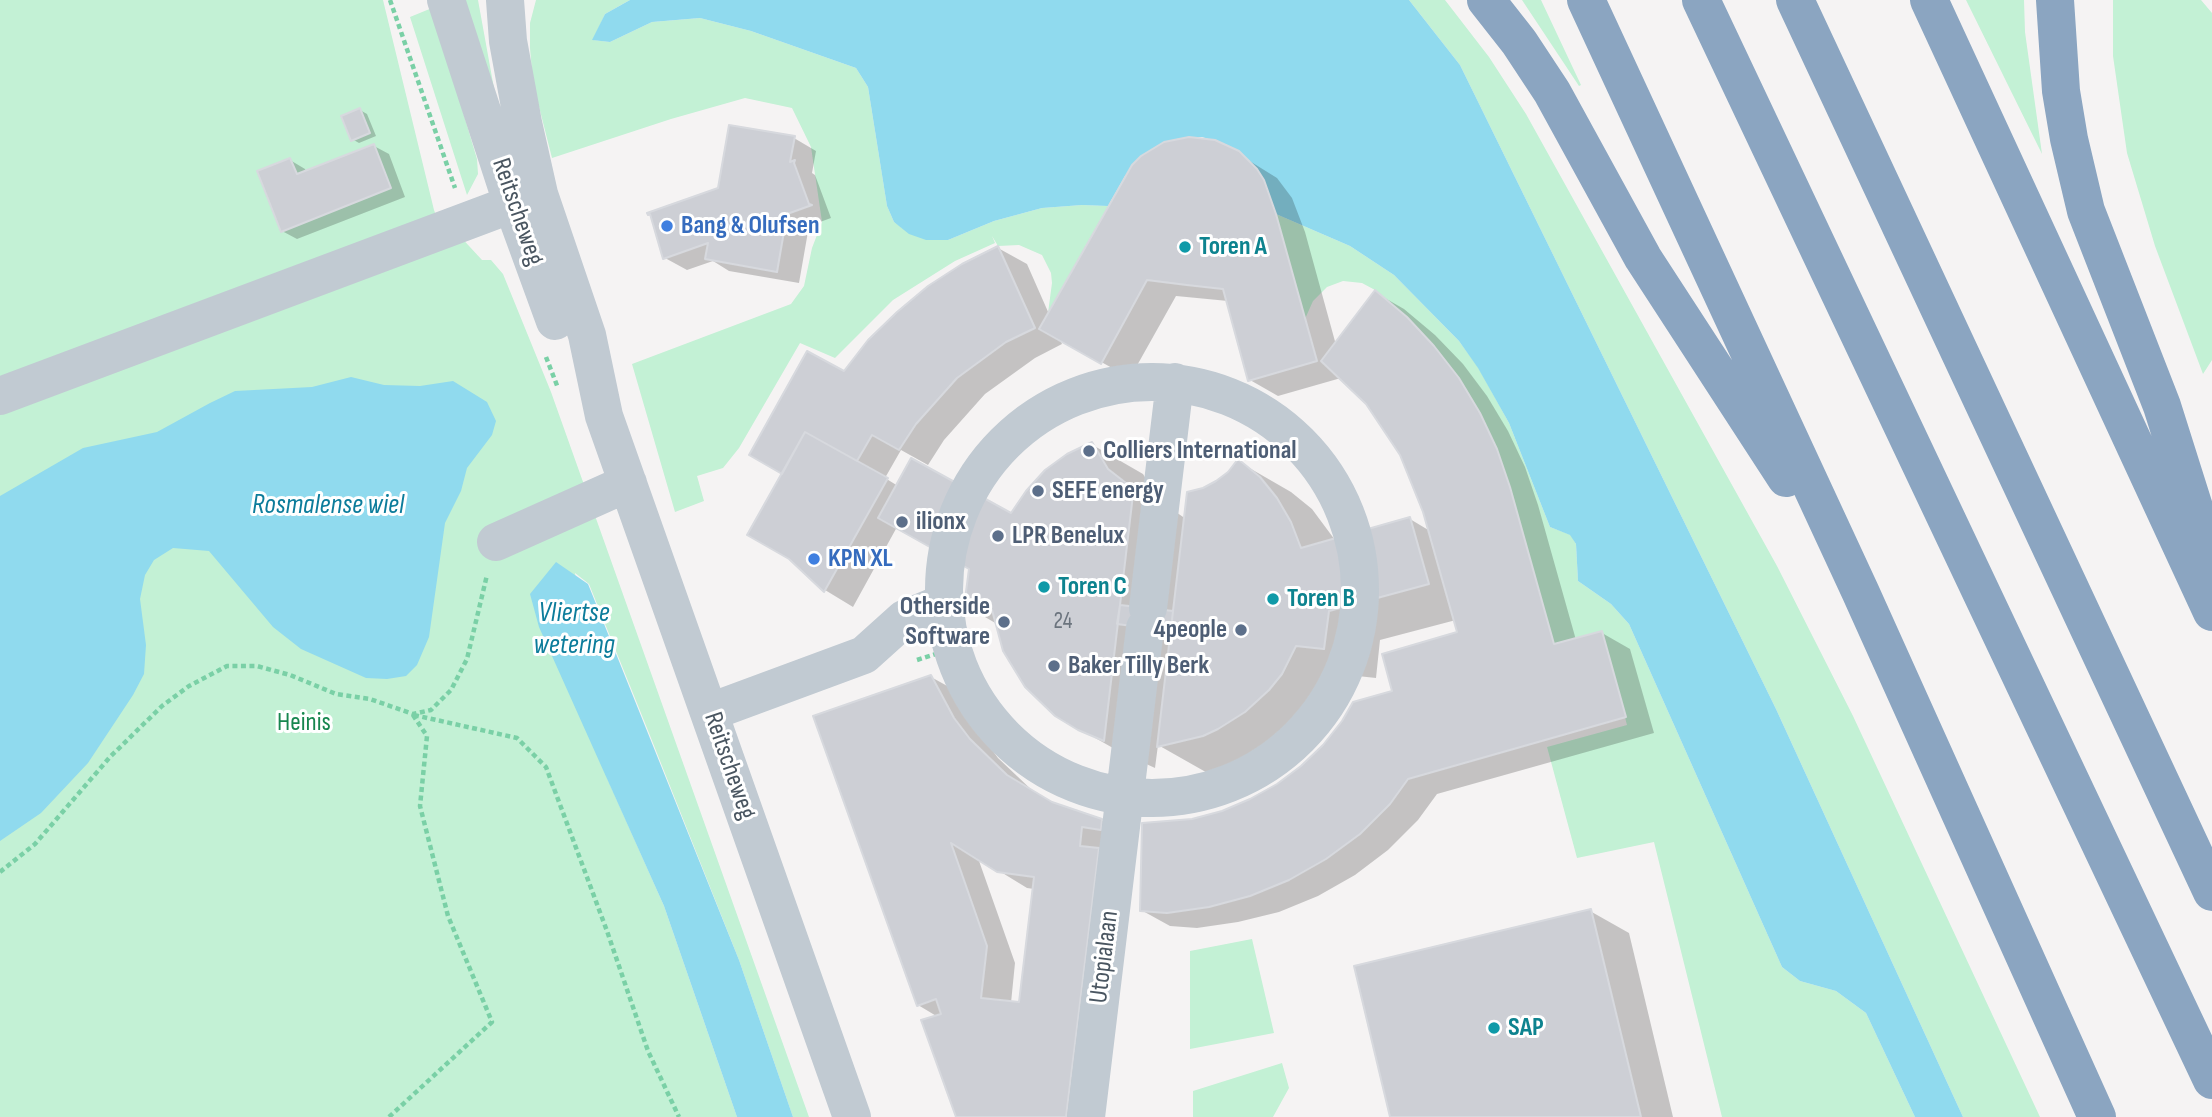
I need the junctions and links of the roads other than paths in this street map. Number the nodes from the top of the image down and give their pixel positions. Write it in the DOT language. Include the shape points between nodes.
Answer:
graph roads {
  1 [pos="446,0"];
  2 [pos="505,0"];
  3 [pos="1486,0"];
  4 [pos="1586,0"];
  5 [pos="1701,0"];
  6 [pos="1795,0"];
  7 [pos="1929,0"];
  8 [pos="2055,0"];
  9 [pos="526,199"];
  10 [pos="1175,382"];
  11 [pos="0,396"];
  12 [pos="628,483"];
  13 [pos="496,542"];
  14 [pos="2212,566"];
  15 [pos="1860,592"];
  16 [pos="943,603"];
  17 [pos="2212,611"];
  18 [pos="710,712"];
  19 [pos="1124,797"];
  20 [pos="2212,892"];
  21 [pos="2212,1080"];
  22 [pos="852,1117"];
  23 [pos="1086,1117"];
  24 [pos="2097,1117"];
  1 -- 9 [label="street, Reitscheweg"];
  2 -- 9 [label="street, Reitscheweg" via="523,123"];
  3 -- 15 [label="highway" via="1552,92 1643,258"];
  4 -- 15 [label="highway"];
  5 -- 21 [label="highway"];
  6 -- 20 [label="highway"];
  7 -- 17 [label="highway"];
  8 -- 14 [label="highway" via="2061,91 2086,211 2162,406"];
  9 -- 11 [label="street"];
  9 -- 12 [label="street, Reitscheweg" via="562,340 604,416"];
  10 -- 16 [label="street" via="1113,384 1055,404 1005,441 968,490 946,555"];
  10 -- 19 [label="street, Utopialaan"];
  10 -- 19 [label="street" via="1235,398 1287,430 1328,477 1353,533 1361,600 1350,656 1330,698 1286,750 1237,780 1204,790 1182,796"];
  12 -- 13 [label="street"];
  12 -- 18 [label="street, Reitscheweg"];
  15 -- 24 [label="highway"];
  16 -- 18 [label="street" via="904,619 864,655"];
  16 -- 19 [label="street" via="951,649 976,703 1016,748 1067,780"];
  18 -- 22 [label="street, Reitscheweg"];
  19 -- 23 [label="street, Utopialaan"];
}
